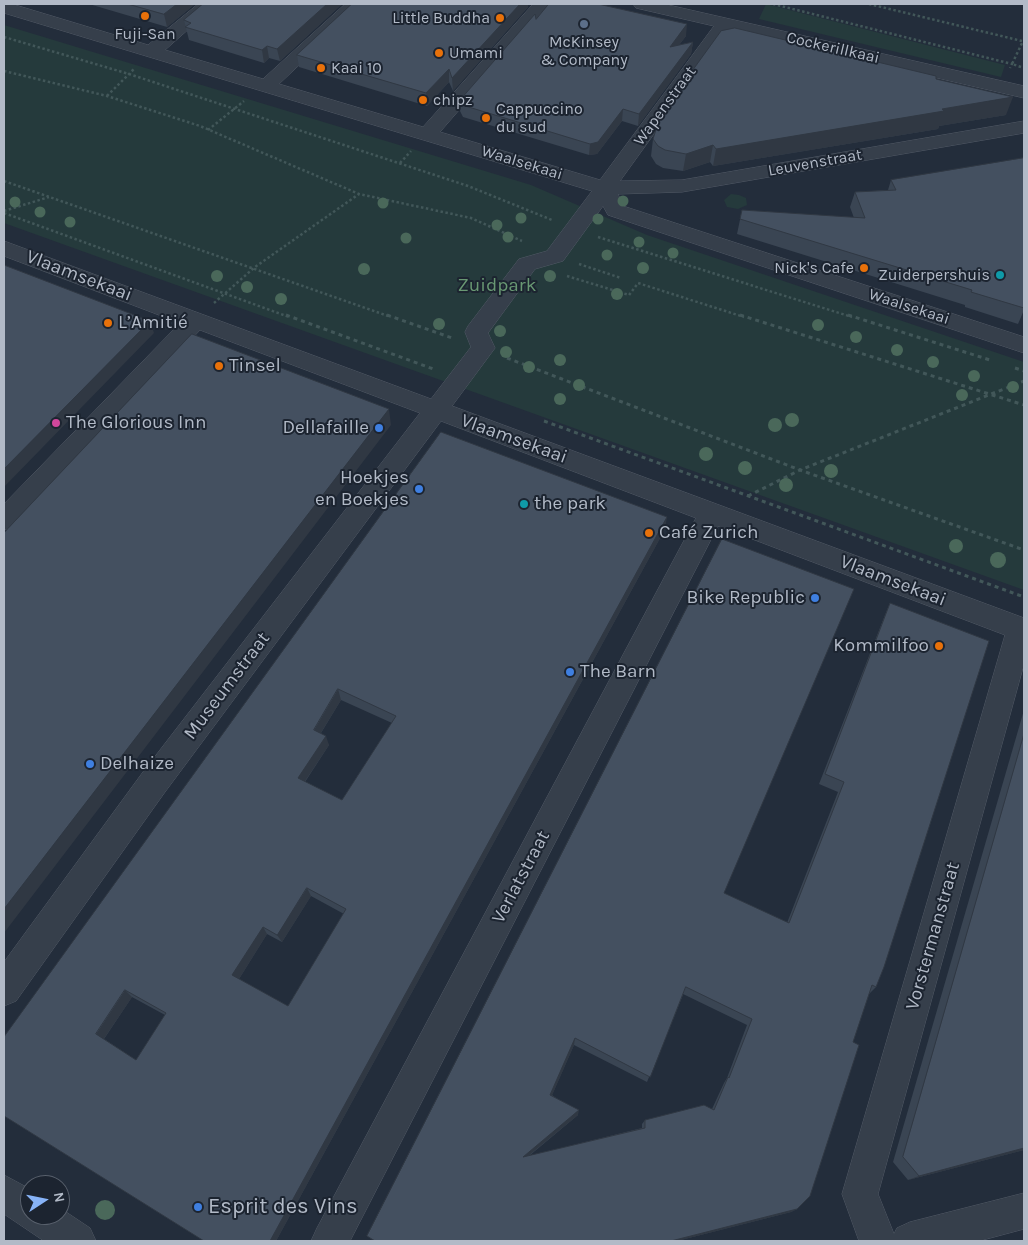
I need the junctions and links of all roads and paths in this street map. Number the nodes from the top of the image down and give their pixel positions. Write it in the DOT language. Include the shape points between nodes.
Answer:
graph roads {
  1 [pos="208,4"];
  2 [pos="354,4"];
  3 [pos="542,4"];
  4 [pos="642,4"];
  5 [pos="773,4"];
  6 [pos="869,4"];
  7 [pos="6,6"];
  8 [pos="724,23"];
  9 [pos="4,37"];
  10 [pos="1023,41"];
  11 [pos="1020,47"];
  12 [pos="1024,48"];
  13 [pos="152,51"];
  14 [pos="1012,64"];
  15 [pos="1024,68"];
  16 [pos="4,72"];
  17 [pos="1009,73"];
  18 [pos="129,74"];
  19 [pos="267,85"];
  20 [pos="1024,92"];
  21 [pos="673,95"];
  22 [pos="107,96"];
  23 [pos="234,109"];
  24 [pos="671,114"];
  25 [pos="1024,127"];
  26 [pos="208,130"];
  27 [pos="427,134"];
  28 [pos="4,181"];
  29 [pos="605,188"];
  30 [pos="359,194"];
  31 [pos="50,197"];
  32 [pos="4,212"];
  33 [pos="574,229"];
  34 [pos="4,248"];
  35 [pos="555,256"];
  36 [pos="527,264"];
  37 [pos="254,267"];
  38 [pos="621,278"];
  39 [pos="225,294"];
  40 [pos="196,320"];
  41 [pos="1024,344"];
  42 [pos="482,348"];
  43 [pos="996,362"];
  44 [pos="1015,368"];
  45 [pos="1024,371"];
  46 [pos="460,378"];
  47 [pos="1024,381"];
  48 [pos="992,394"];
  49 [pos="1024,405"];
  50 [pos="436,410"];
  51 [pos="536,418"];
  52 [pos="800,470"];
  53 [pos="748,496"];
  54 [pos="712,513"];
  55 [pos="4,520"];
  56 [pos="1024,550"];
  57 [pos="1024,597"];
  58 [pos="1022,629"];
  59 [pos="4,989"];
  60 [pos="4,1193"];
  61 [pos="20,1203"];
  62 [pos="1024,1211"];
  63 [pos="52,1225"];
  64 [pos="77,1241"];
  65 [pos="330,1241"];
  66 [pos="878,1241"];
  67 [pos="910,1241"];
  1 -- 13 [label="street"];
  2 -- 19 [label="street"];
  3 -- 27 [label="street"];
  4 -- 8 [label="street, Cockerillkaai"];
  5 -- 14 [label="path"];
  6 -- 10 [label="path"];
  7 -- 13 [label="street, Waalsekaai"];
  8 -- 20 [label="street, Cockerillkaai"];
  8 -- 21 [label="street, Wapenstraat"];
  9 -- 18 [label="path"];
  10 -- 11 [label="path"];
  11 -- 12 [label="path"];
  11 -- 14 [label="path"];
  13 -- 18 [label="path"];
  13 -- 19 [label="street, Waalsekaai"];
  14 -- 15 [label="path"];
  14 -- 17 [label="path"];
  16 -- 22 [label="path"];
  18 -- 22 [label="path"];
  18 -- 23 [label="path"];
  19 -- 23 [label="path"];
  19 -- 27 [label="street, Waalsekaai"];
  21 -- 24 [label="street" via="678,105"];
  21 -- 29 [label="street, Wapenstraat"];
  22 -- 26 [label="path"];
  23 -- 26 [label="path"];
  23 -- 33 [label="path" via="468,186"];
  25 -- 29 [label="street, Leuvenstraat" via="682,186"];
  26 -- 30 [label="path"];
  27 -- 29 [label="street, Waalsekaai"];
  28 -- 31 [label="path"];
  29 -- 33 [label="street, Wapenstraat"];
  29 -- 41 [label="street, Waalsekaai" via="615,210"];
  30 -- 35 [label="path" via="471,218"];
  30 -- 37 [label="path"];
  31 -- 32 [label="path"];
  31 -- 37 [label="path"];
  32 -- 39 [label="path"];
  33 -- 35 [label="street, Wapenstraat"];
  33 -- 43 [label="path"];
  34 -- 40 [label="street, Vlaamsekaai"];
  35 -- 36 [label="street"];
  35 -- 38 [label="path"];
  36 -- 42 [label="street" via="476,332"];
  36 -- 48 [label="path" via="629,295 638,283"];
  37 -- 39 [label="path"];
  37 -- 42 [label="path"];
  39 -- 40 [label="path"];
  39 -- 46 [label="path"];
  40 -- 50 [label="street, Vlaamsekaai"];
  40 -- 55 [label="street"];
  42 -- 46 [label="street, Museumstraat"];
  42 -- 52 [label="path"];
  44 -- 45 [label="path"];
  46 -- 50 [label="street, Museumstraat"];
  47 -- 48 [label="path"];
  48 -- 49 [label="path"];
  48 -- 52 [label="path"];
  50 -- 54 [label="street, Vlaamsekaai"];
  50 -- 59 [label="street, Museumstraat" via="154,782"];
  51 -- 53 [label="path"];
  52 -- 53 [label="path"];
  52 -- 56 [label="path"];
  53 -- 54 [label="path"];
  53 -- 57 [label="path"];
  54 -- 58 [label="street, Vlaamsekaai"];
  54 -- 65 [label="street, Verlatstraat"];
  58 -- 66 [label="street, Vorstermanstraat" via="860,1194"];
  60 -- 61 [label="street"];
  62 -- 67 [label="street"];
  63 -- 64 [label="street"];
}
